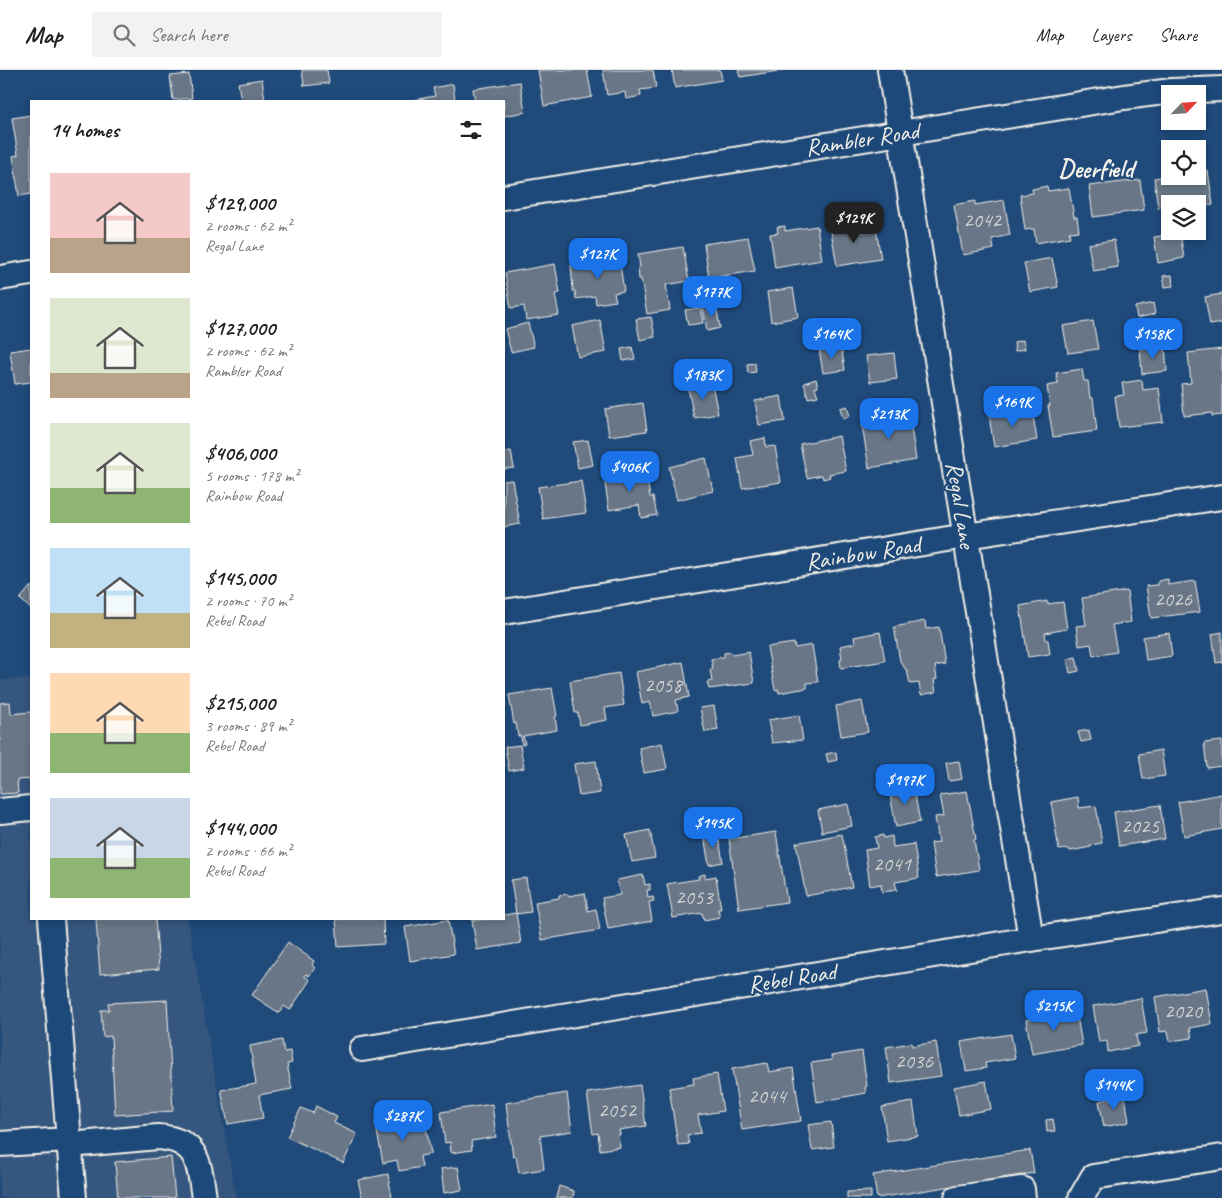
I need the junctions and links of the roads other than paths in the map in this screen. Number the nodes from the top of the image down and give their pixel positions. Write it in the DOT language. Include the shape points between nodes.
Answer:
graph roads {
  1 [pos="890,70"];
  2 [pos="1222,89"];
  3 [pos="900,133"];
  4 [pos="505,197"];
  5 [pos="30,273"];
  6 [pos="0,278"];
  7 [pos="1222,497"];
  8 [pos="966,536"];
  9 [pos="505,612"];
  10 [pos="30,808"];
  11 [pos="0,811"];
  12 [pos="1222,910"];
  13 [pos="51,920"];
  14 [pos="1031,939"];
  15 [pos="362,1049"];
  16 [pos="69,1142"];
  17 [pos="0,1144"];
  18 [pos="1222,1157"];
  19 [pos="74,1198"];
  20 [pos="204,1198"];
  21 [pos="957,1198"];
  22 [pos="1023,1198"];
  23 [pos="1081,1198"];
  1 -- 3 [label="street, Regal Lane"];
  2 -- 3 [label="street, Rambler Road" via="1124,97"];
  3 -- 4 [label="street, Rambler Road"];
  3 -- 8 [label="street, Regal Lane"];
  5 -- 6 [label="street"];
  7 -- 8 [label="street, Rainbow Road"];
  8 -- 9 [label="street, Rainbow Road"];
  8 -- 14 [label="street, Regal Lane"];
  10 -- 11 [label="street"];
  12 -- 14 [label="street, Rebel Road"];
  13 -- 16 [label="street"];
  14 -- 15 [label="street, Rebel Road"];
  16 -- 17 [label="street"];
  16 -- 19 [label="street"];
  16 -- 20 [label="street" via="173,1138 187,1145 195,1155"];
  18 -- 23 [label="street" via="1093,1178"];
  21 -- 22 [label="street" via="1022,1189"];
}
